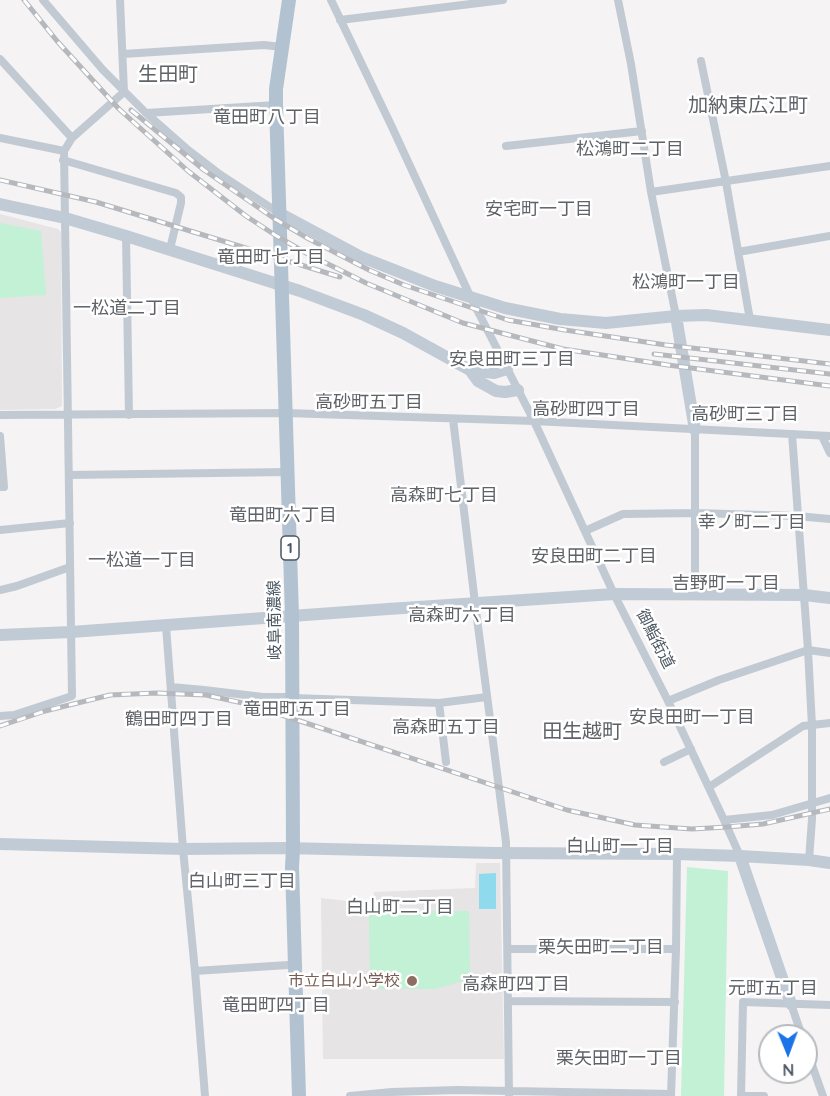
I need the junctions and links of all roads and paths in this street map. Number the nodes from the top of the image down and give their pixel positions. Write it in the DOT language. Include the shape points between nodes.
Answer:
graph roads {
  1 [pos="44,0"];
  2 [pos="120,0"];
  3 [pos="281,0"];
  4 [pos="289,0"];
  5 [pos="332,0"];
  6 [pos="502,0"];
  7 [pos="618,0"];
  8 [pos="340,20"];
  9 [pos="278,46"];
  10 [pos="123,54"];
  11 [pos="0,59"];
  12 [pos="701,61"];
  13 [pos="124,92"];
  14 [pos="272,105"];
  15 [pos="146,113"];
  16 [pos="642,131"];
  17 [pos="0,138"];
  18 [pos="72,138"];
  19 [pos="506,146"];
  20 [pos="64,151"];
  21 [pos="63,160"];
  22 [pos="830,166"];
  23 [pos="726,182"];
  24 [pos="651,192"];
  25 [pos="0,204"];
  26 [pos="275,210"];
  27 [pos="65,219"];
  28 [pos="126,236"];
  29 [pos="830,236"];
  30 [pos="170,249"];
  31 [pos="738,252"];
  32 [pos="279,284"];
  33 [pos="471,297"];
  34 [pos="676,316"];
  35 [pos="750,320"];
  36 [pos="830,330"];
  37 [pos="507,369"];
  38 [pos="470,370"];
  39 [pos="518,390"];
  40 [pos="282,413"];
  41 [pos="68,414"];
  42 [pos="0,415"];
  43 [pos="129,415"];
  44 [pos="453,419"];
  45 [pos="534,421"];
  46 [pos="695,430"];
  47 [pos="792,434"];
  48 [pos="0,436"];
  49 [pos="826,436"];
  50 [pos="830,453"];
  51 [pos="284,472"];
  52 [pos="69,475"];
  53 [pos="0,487"];
  54 [pos="695,513"];
  55 [pos="797,516"];
  56 [pos="830,519"];
  57 [pos="70,523"];
  58 [pos="0,530"];
  59 [pos="585,531"];
  60 [pos="70,567"];
  61 [pos="0,590"];
  62 [pos="614,594"];
  63 [pos="695,594"];
  64 [pos="804,595"];
  65 [pos="830,598"];
  66 [pos="475,603"];
  67 [pos="288,616"];
  68 [pos="166,626"];
  69 [pos="71,632"];
  70 [pos="0,635"];
  71 [pos="808,650"];
  72 [pos="830,653"];
  73 [pos="171,687"];
  74 [pos="487,697"];
  75 [pos="289,698"];
  76 [pos="668,701"];
  77 [pos="439,703"];
  78 [pos="0,716"];
  79 [pos="830,723"];
  80 [pos="812,726"];
  81 [pos="691,749"];
  82 [pos="446,762"];
  83 [pos="664,762"];
  84 [pos="709,787"];
  85 [pos="830,798"];
  86 [pos="812,803"];
  87 [pos="724,820"];
  88 [pos="0,844"];
  89 [pos="183,849"];
  90 [pos="289,849"];
  91 [pos="506,853"];
  92 [pos="677,854"];
  93 [pos="740,856"];
  94 [pos="809,860"];
  95 [pos="830,863"];
  96 [pos="508,949"];
  97 [pos="676,950"];
  98 [pos="288,965"];
  99 [pos="195,971"];
  100 [pos="509,1001"];
  101 [pos="675,1002"];
  102 [pos="791,1004"];
  103 [pos="830,1005"];
  104 [pos="798,1024"];
  105 [pos="457,1093"];
  106 [pos="509,1094"];
  107 [pos="671,1095"];
  108 [pos="205,1096"];
  109 [pos="290,1096"];
  110 [pos="299,1096"];
  111 [pos="350,1096"];
  112 [pos="741,1096"];
  113 [pos="764,1096"];
  1 -- 13 [label="street"];
  2 -- 10 [label="street"];
  3 -- 9 [label="main road, 岐阜南濃線 / 1"];
  4 -- 9 [label="main road, 岐阜南濃線 / 1"];
  5 -- 8 [label="street"];
  6 -- 8 [label="street"];
  7 -- 16 [label="street"];
  8 -- 33 [label="street, 御鮨街道"];
  9 -- 10 [label="street"];
  9 -- 14 [label="main road, 岐阜南濃線 / 1"];
  10 -- 13 [label="street"];
  11 -- 18 [label="street"];
  12 -- 23 [label="street"];
  13 -- 15 [label="street"];
  13 -- 18 [label="street"];
  14 -- 15 [label="street"];
  14 -- 26 [label="main road, 岐阜南濃線 / 1"];
  15 -- 26 [label="street" via="188,150"];
  16 -- 19 [label="street"];
  16 -- 24 [label="street"];
  17 -- 20 [label="street"];
  18 -- 20 [label="street"];
  20 -- 21 [label="street"];
  21 -- 27 [label="street"];
  21 -- 30 [label="street" via="181,197"];
  22 -- 23 [label="street"];
  23 -- 24 [label="street"];
  23 -- 31 [label="street"];
  24 -- 34 [label="street"];
  25 -- 27 [label="street"];
  26 -- 32 [label="main road, 岐阜南濃線 / 1"];
  26 -- 33 [label="street" via="361,257"];
  27 -- 28 [label="street"];
  27 -- 41 [label="street"];
  28 -- 30 [label="street"];
  28 -- 43 [label="street"];
  29 -- 31 [label="street"];
  30 -- 32 [label="street"];
  31 -- 35 [label="street"];
  32 -- 38 [label="street" via="364,315"];
  32 -- 40 [label="main road, 岐阜南濃線 / 1"];
  33 -- 34 [label="street" via="560,319 606,323"];
  33 -- 37 [label="street, 御鮨街道"];
  34 -- 35 [label="street"];
  34 -- 46 [label="street"];
  35 -- 36 [label="street"];
  37 -- 38 [label="street" via="494,373"];
  37 -- 39 [label="street, 御鮨街道"];
  38 -- 39 [label="street" via="478,381 496,391"];
  39 -- 45 [label="street, 御鮨街道"];
  40 -- 43 [label="street"];
  40 -- 44 [label="street"];
  40 -- 51 [label="main road, 岐阜南濃線 / 1"];
  41 -- 42 [label="street"];
  41 -- 43 [label="street"];
  41 -- 52 [label="street"];
  44 -- 45 [label="street"];
  44 -- 66 [label="street"];
  45 -- 46 [label="street"];
  45 -- 59 [label="street, 御鮨街道"];
  46 -- 47 [label="street"];
  46 -- 54 [label="street"];
  47 -- 49 [label="street"];
  47 -- 55 [label="street"];
  48 -- 53 [label="street" via="4,487"];
  49 -- 50 [label="street"];
  51 -- 52 [label="street"];
  51 -- 67 [label="main road, 岐阜南濃線 / 1"];
  52 -- 57 [label="street"];
  54 -- 55 [label="street"];
  54 -- 59 [label="street" via="623,514"];
  54 -- 63 [label="street"];
  55 -- 56 [label="street"];
  55 -- 64 [label="street"];
  57 -- 58 [label="street"];
  57 -- 60 [label="street"];
  59 -- 62 [label="street, 御鮨街道"];
  60 -- 61 [label="street"];
  60 -- 69 [label="street"];
  62 -- 63 [label="street"];
  62 -- 66 [label="street"];
  62 -- 76 [label="street, 御鮨街道"];
  63 -- 64 [label="street"];
  64 -- 65 [label="street"];
  64 -- 71 [label="street"];
  66 -- 67 [label="street"];
  66 -- 74 [label="street"];
  67 -- 68 [label="street"];
  67 -- 75 [label="main road, 岐阜南濃線 / 1"];
  68 -- 69 [label="street"];
  68 -- 73 [label="street"];
  69 -- 70 [label="street"];
  69 -- 78 [label="street" via="72,696"];
  71 -- 72 [label="street"];
  71 -- 76 [label="street"];
  71 -- 80 [label="street"];
  73 -- 75 [label="street"];
  73 -- 89 [label="street"];
  74 -- 77 [label="street"];
  74 -- 91 [label="street"];
  75 -- 77 [label="street"];
  75 -- 90 [label="main road, 岐阜南濃線 / 1"];
  76 -- 81 [label="street, 御鮨街道"];
  77 -- 82 [label="street"];
  79 -- 80 [label="street"];
  80 -- 84 [label="street" via="803,726"];
  80 -- 86 [label="street"];
  81 -- 83 [label="street"];
  81 -- 84 [label="street, 御鮨街道"];
  84 -- 87 [label="street, 御鮨街道"];
  85 -- 86 [label="street"];
  86 -- 87 [label="street" via="772,815"];
  86 -- 94 [label="street"];
  87 -- 93 [label="street, 御鮨街道"];
  88 -- 89 [label="street"];
  89 -- 90 [label="street"];
  89 -- 99 [label="street"];
  90 -- 91 [label="street"];
  90 -- 98 [label="main road, 岐阜南濃線 / 1"];
  90 -- 110 [label="main road, 岐阜南濃線 / 1"];
  91 -- 92 [label="street"];
  91 -- 96 [label="street"];
  92 -- 93 [label="street"];
  92 -- 97 [label="street"];
  93 -- 94 [label="street"];
  93 -- 102 [label="street, 御鮨街道"];
  94 -- 95 [label="street"];
  96 -- 97 [label="street"];
  96 -- 100 [label="street"];
  97 -- 101 [label="street"];
  98 -- 99 [label="street"];
  98 -- 109 [label="main road, 岐阜南濃線 / 1"];
  99 -- 108 [label="street"];
  100 -- 101 [label="street"];
  100 -- 106 [label="street"];
  101 -- 107 [label="street"];
  102 -- 103 [label="street"];
  102 -- 104 [label="street"];
  102 -- 112 [label="street" via="742,1002"];
  105 -- 106 [label="street"];
  105 -- 111 [label="street"];
  106 -- 107 [label="street"];
  112 -- 113 [label="street"];
}
